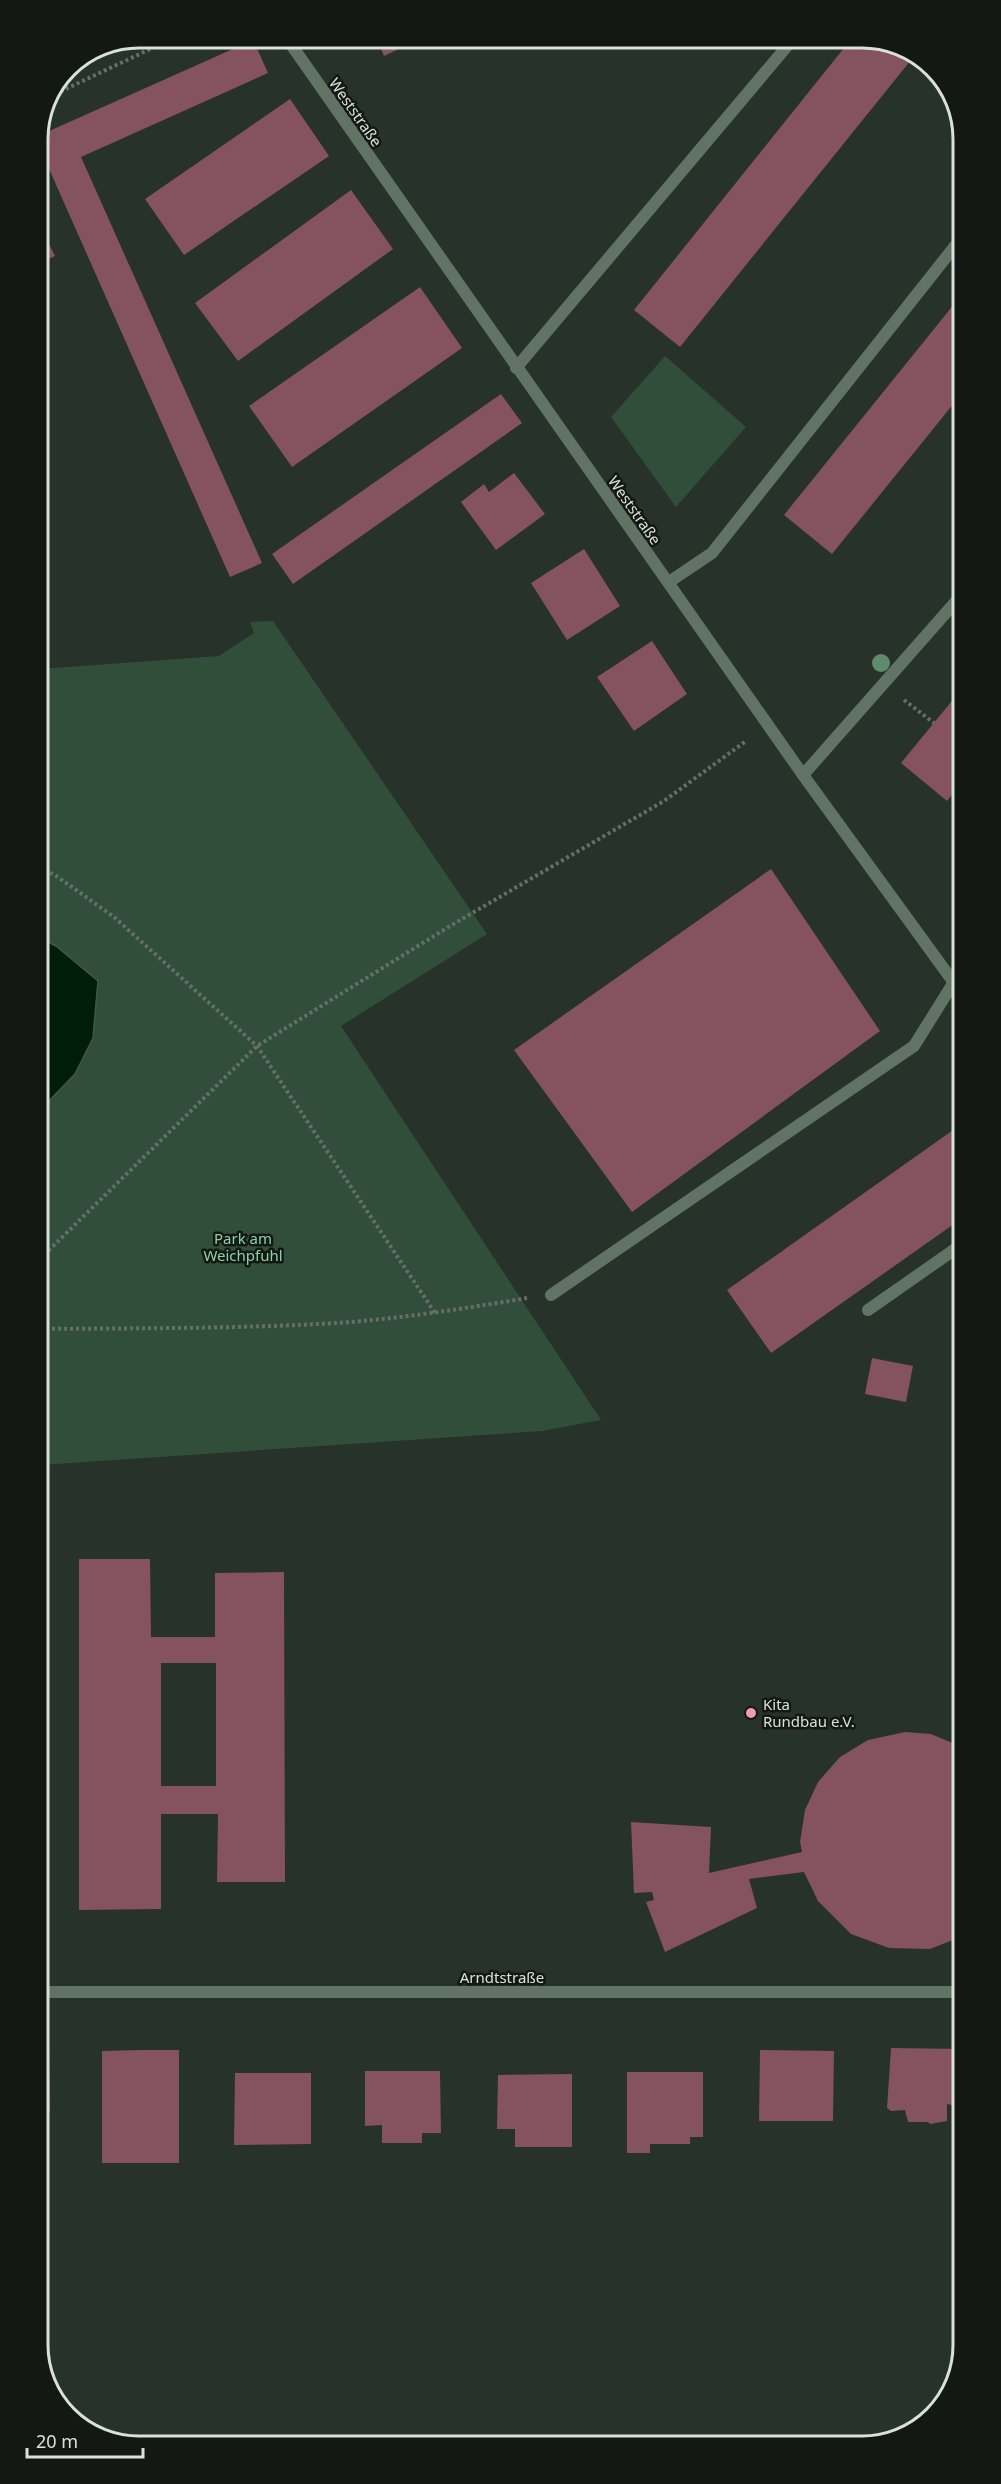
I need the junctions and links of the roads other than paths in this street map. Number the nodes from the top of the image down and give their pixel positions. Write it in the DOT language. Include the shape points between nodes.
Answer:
graph roads {
  1 [pos="293,48"];
  2 [pos="786,48"];
  3 [pos="953,247"];
  4 [pos="516,368"];
  5 [pos="669,582"];
  6 [pos="953,605"];
  7 [pos="803,775"];
  8 [pos="953,975"];
  9 [pos="953,989"];
  10 [pos="953,1251"];
  11 [pos="551,1295"];
  12 [pos="868,1310"];
  13 [pos="48,1992"];
  14 [pos="953,1992"];
  1 -- 4 [label="street, Weststraße"];
  2 -- 4 [label="street"];
  3 -- 5 [label="street" via="712,553"];
  4 -- 5 [label="street, Weststraße"];
  5 -- 7 [label="street, Weststraße"];
  6 -- 7 [label="street"];
  7 -- 8 [label="street, Weststraße"];
  9 -- 11 [label="street" via="914,1046"];
  10 -- 12 [label="street"];
  13 -- 14 [label="street, Arndtstraße"];
}
